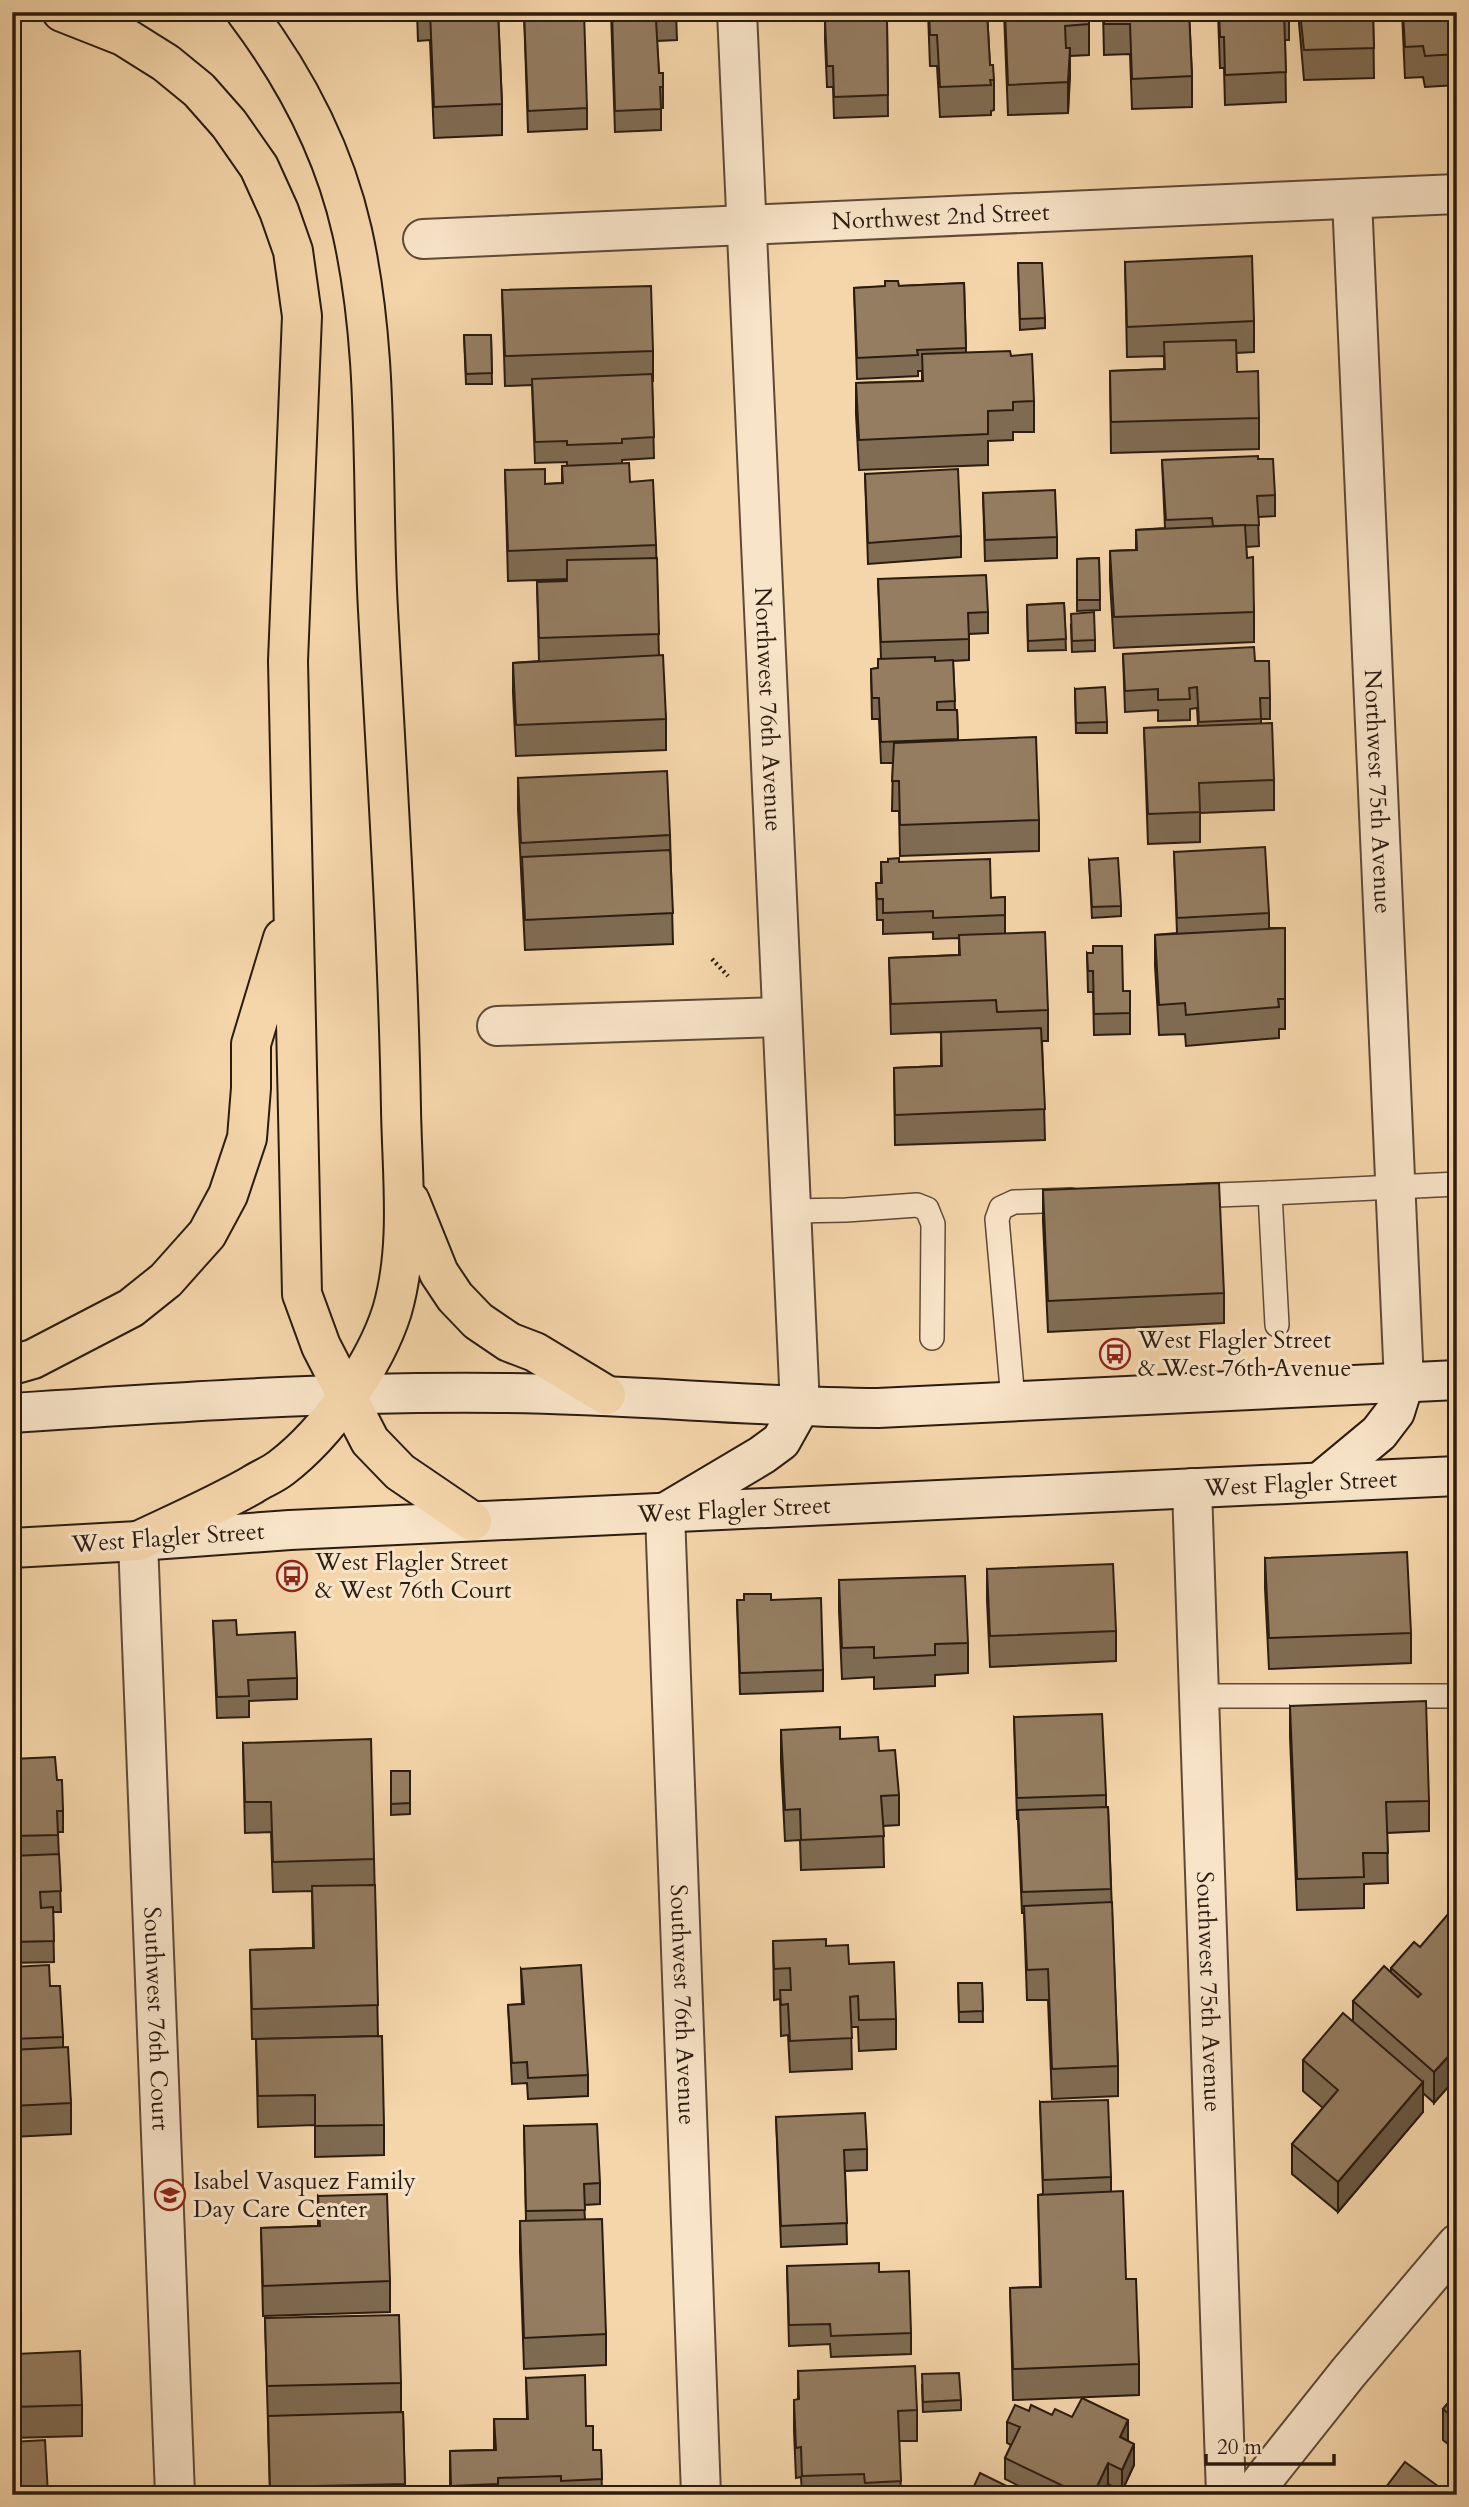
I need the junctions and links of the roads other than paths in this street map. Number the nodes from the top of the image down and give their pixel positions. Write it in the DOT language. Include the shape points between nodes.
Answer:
graph roads {
  1 [pos="62,12"];
  2 [pos="246,12"];
  3 [pos="737,12"];
  4 [pos="1457,194"];
  5 [pos="1352,199"];
  6 [pos="747,226"];
  7 [pos="423,239"];
  8 [pos="292,906"];
  9 [pos="781,1017"];
  10 [pos="497,1026"];
  11 [pos="402,1181"];
  12 [pos="1457,1184"];
  13 [pos="1396,1188"];
  14 [pos="1270,1193"];
  15 [pos="1162,1197"];
  16 [pos="1095,1199"];
  17 [pos="791,1211"];
  18 [pos="1277,1325"];
  19 [pos="932,1338"];
  20 [pos="12,1366"];
  21 [pos="1457,1380"];
  22 [pos="1404,1383"];
  23 [pos="347,1394"];
  24 [pos="606,1395"];
  25 [pos="1013,1400"];
  26 [pos="800,1408"];
  27 [pos="12,1413"];
  28 [pos="1457,1476"];
  29 [pos="1320,1482"];
  30 [pos="1192,1488"];
  31 [pos="664,1513"];
  32 [pos="472,1521"];
  33 [pos="138,1541"];
  34 [pos="12,1548"];
  35 [pos="1198,1696"];
  36 [pos="1457,1696"];
  37 [pos="1457,2244"];
  38 [pos="175,2495"];
  39 [pos="701,2495"];
  40 [pos="1226,2495"];
  41 [pos="1251,2495"];
  1 -- 8 [label="main road" via="123,36 199,90 260,167 293,251 302,316 288,661"];
  2 -- 11 [label="main road" via="274,49 311,116 352,228 364,290 399,994"];
  3 -- 6 [label="street, Northwest 76th Avenue"];
  4 -- 5 [label="street, Northwest 2nd Street"];
  5 -- 6 [label="street, Northwest 2nd Street"];
  5 -- 13 [label="street, Northwest 75th Avenue"];
  6 -- 7 [label="street, Northwest 2nd Street"];
  6 -- 9 [label="street, Northwest 76th Avenue"];
  8 -- 20 [label="main road" via="251,1044 247,1138 228,1195 207,1234 166,1280 131,1308"];
  8 -- 23 [label="main road" via="302,1294 321,1346"];
  9 -- 10 [label="street"];
  9 -- 17 [label="street, Northwest 76th Avenue"];
  11 -- 23 [label="main road" via="403,1258 391,1312 370,1361"];
  11 -- 24 [label="main road" via="439,1273 455,1297 478,1321 509,1342 535,1352"];
  12 -- 13 [label="lane"];
  13 -- 14 [label="lane"];
  13 -- 22 [label="street, Northwest 75th Avenue"];
  14 -- 15 [label="lane"];
  14 -- 18 [label="lane"];
  16 -- 25 [label="lane" via="1014,1202 1001,1208 997,1219"];
  17 -- 19 [label="lane" via="917,1205 927,1209 933,1224"];
  17 -- 26 [label="street, Northwest 76th Avenue"];
  21 -- 22 [label="street"];
  22 -- 25 [label="street"];
  22 -- 29 [label="street" via="1395,1412 1379,1433"];
  23 -- 24 [label="street"];
  23 -- 27 [label="street"];
  23 -- 32 [label="main road" via="370,1441 400,1472"];
  23 -- 33 [label="main road" via="321,1429 281,1468"];
  24 -- 26 [label="street"];
  25 -- 26 [label="street"];
  26 -- 31 [label="street" via="781,1441"];
  28 -- 29 [label="street, West Flagler Street"];
  29 -- 30 [label="street, West Flagler Street"];
  30 -- 31 [label="street, West Flagler Street"];
  30 -- 35 [label="street, Southwest 75th Avenue"];
  31 -- 32 [label="street, West Flagler Street"];
  31 -- 39 [label="street, Southwest 76th Avenue"];
  32 -- 33 [label="street, West Flagler Street"];
  33 -- 34 [label="main road, West Flagler Street"];
  33 -- 38 [label="street, Southwest 76th Court"];
  35 -- 36 [label="lane"];
  35 -- 40 [label="street, Southwest 75th Avenue"];
  37 -- 41 [label="street"];
}
